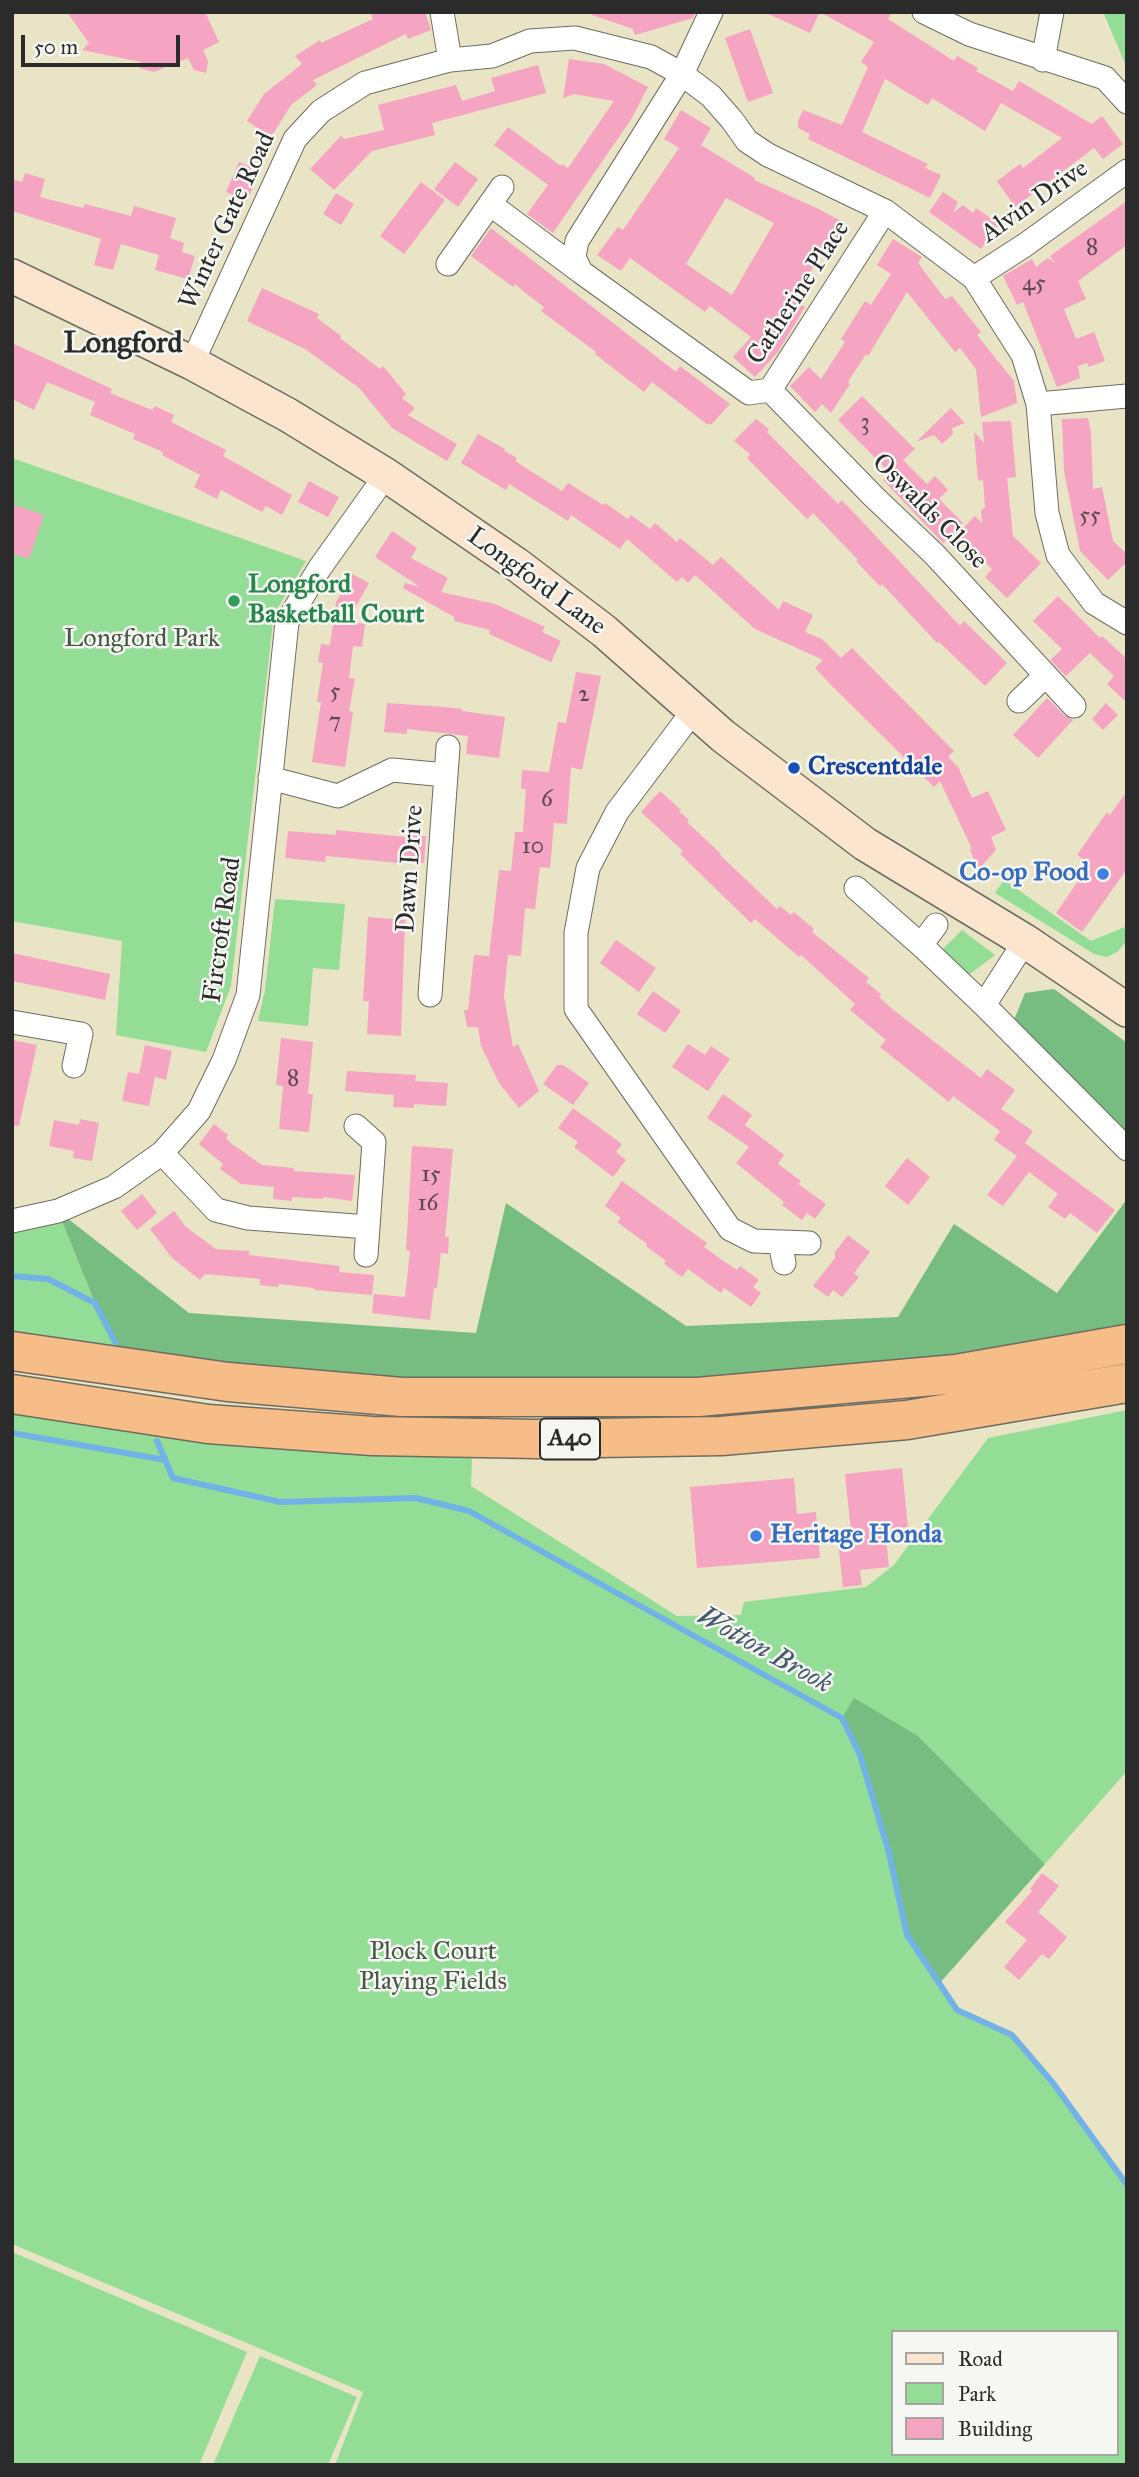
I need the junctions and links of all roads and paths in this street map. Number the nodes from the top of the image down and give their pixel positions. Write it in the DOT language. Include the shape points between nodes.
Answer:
graph roads {
  1 [pos="442,12"];
  2 [pos="711,12"];
  3 [pos="924,12"];
  4 [pos="1052,12"];
  5 [pos="450,60"];
  6 [pos="1043,60"];
  7 [pos="682,74"];
  8 [pos="1127,103"];
  9 [pos="1127,171"];
  10 [pos="885,211"];
  11 [pos="448,264"];
  12 [pos="581,272"];
  13 [pos="12,276"];
  14 [pos="974,278"];
  15 [pos="192,363"];
  16 [pos="770,390"];
  17 [pos="1127,396"];
  18 [pos="1038,404"];
  19 [pos="386,475"];
  20 [pos="1127,623"];
  21 [pos="1045,676"];
  22 [pos="1019,701"];
  23 [pos="1074,706"];
  24 [pos="694,710"];
  25 [pos="448,747"];
  26 [pos="446,775"];
  27 [pos="270,778"];
  28 [pos="856,888"];
  29 [pos="936,925"];
  30 [pos="1025,941"];
  31 [pos="921,945"];
  32 [pos="430,995"];
  33 [pos="1124,1003"];
  34 [pos="984,1005"];
  35 [pos="12,1022"];
  36 [pos="74,1066"];
  37 [pos="355,1126"];
  38 [pos="1124,1141"];
  39 [pos="162,1153"];
  40 [pos="12,1221"];
  41 [pos="368,1227"];
  42 [pos="809,1243"];
  43 [pos="366,1255"];
  44 [pos="1127,1344"];
  45 [pos="12,1351"];
  46 [pos="1127,1383"];
  47 [pos="12,1394"];
  1 -- 5 [label="street"];
  2 -- 7 [label="street"];
  3 -- 6 [label="street" via="969,34"];
  4 -- 6 [label="street"];
  5 -- 7 [label="street, Winter Gate Road" via="492,56 530,41 575,38 651,57"];
  5 -- 15 [label="street, Winter Gate Road" via="365,83 321,111 295,139"];
  6 -- 8 [label="street" via="1105,78"];
  7 -- 10 [label="street, Winter Gate Road" via="711,96 747,141"];
  7 -- 12 [label="street" via="577,242 574,257"];
  9 -- 14 [label="street, Alvin Drive"];
  10 -- 14 [label="street, Winter Gate Road"];
  10 -- 16 [label="street, Catherine Place"];
  11 -- 12 [label="street, Catherine Place" via="496,196"];
  12 -- 16 [label="street, Catherine Place" via="749,393"];
  13 -- 15 [label="street, Longford Lane"];
  14 -- 18 [label="street, Winter Gate Road" via="1023,355"];
  15 -- 19 [label="street, Longford Lane"];
  16 -- 21 [label="street, Oswalds Close" via="935,555"];
  17 -- 18 [label="street"];
  18 -- 20 [label="street, Winter Gate Road" via="1047,513 1058,555 1094,603"];
  19 -- 24 [label="street, Longford Lane" via="604,631"];
  19 -- 27 [label="street, Fircroft Road" via="287,622"];
  21 -- 22 [label="street"];
  21 -- 23 [label="street, Oswalds Close"];
  24 -- 30 [label="street, Longford Lane" via="865,844"];
  24 -- 42 [label="street" via="617,812 588,867 576,933 576,1009 730,1229 782,1252"];
  25 -- 26 [label="street, Dawn Drive"];
  26 -- 27 [label="street" via="392,770 338,796"];
  26 -- 32 [label="street, Dawn Drive"];
  27 -- 39 [label="street, Fircroft Road" via="248,995 200,1111"];
  28 -- 31 [label="street"];
  29 -- 31 [label="street"];
  30 -- 33 [label="street, Longford Lane"];
  30 -- 34 [label="street"];
  31 -- 34 [label="street"];
  34 -- 38 [label="street"];
  35 -- 36 [label="street" via="91,1036"];
  37 -- 41 [label="street" via="382,1137"];
  39 -- 40 [label="street, Fircroft Road" via="114,1187 58,1211"];
  39 -- 41 [label="street" via="216,1210 248,1218"];
  41 -- 43 [label="street"];
  44 -- 45 [label="highway, A40" via="956,1374 698,1397 402,1397 229,1382"];
  46 -- 47 [label="highway, A40" via="906,1420 721,1436 536,1439 372,1436 208,1424"];
}
